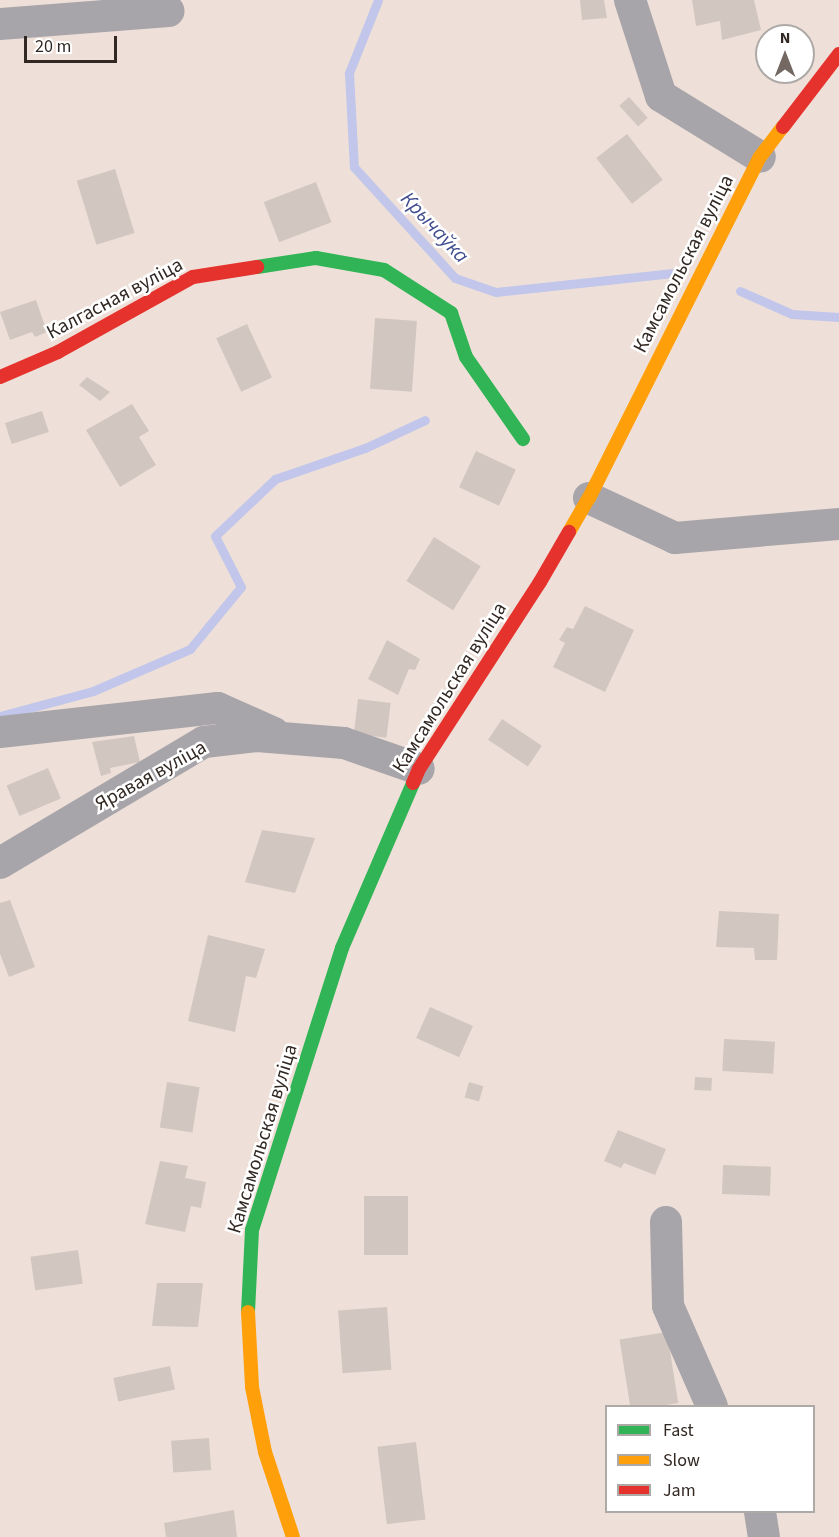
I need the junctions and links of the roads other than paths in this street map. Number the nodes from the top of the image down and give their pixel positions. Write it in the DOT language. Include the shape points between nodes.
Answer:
graph roads {
  1 [pos="630,0"];
  2 [pos="168,11"];
  3 [pos="0,24"];
  4 [pos="839,54"];
  5 [pos="760,157"];
  6 [pos="0,377"];
  7 [pos="523,439"];
  8 [pos="589,498"];
  9 [pos="839,524"];
  10 [pos="0,732"];
  11 [pos="286,738"];
  12 [pos="419,769"];
  13 [pos="0,863"];
  14 [pos="666,1222"];
  15 [pos="711,1405"];
  16 [pos="760,1513"];
  17 [pos="293,1537"];
  18 [pos="764,1537"];
  1 -- 5 [label="street" via="661,96"];
  2 -- 3 [label="street"];
  4 -- 5 [label="main road, Камсамольская вуліца"];
  5 -- 8 [label="main road, Камсамольская вуліца"];
  6 -- 7 [label="main road, Калгасная вуліца" via="58,352 193,278 316,258 384,270 451,313 466,357"];
  8 -- 9 [label="street" via="675,538"];
  8 -- 12 [label="main road, Камсамольская вуліца" via="540,582"];
  10 -- 11 [label="street" via="218,708"];
  11 -- 12 [label="street, Яравая вуліца" via="344,743"];
  11 -- 13 [label="street, Яравая вуліца" via="257,736 204,742"];
  12 -- 17 [label="main road, Камсамольская вуліца" via="342,948 252,1230 248,1315 252,1388 265,1452"];
  14 -- 15 [label="street" via="668,1306"];
  16 -- 18 [label="street"];
}
